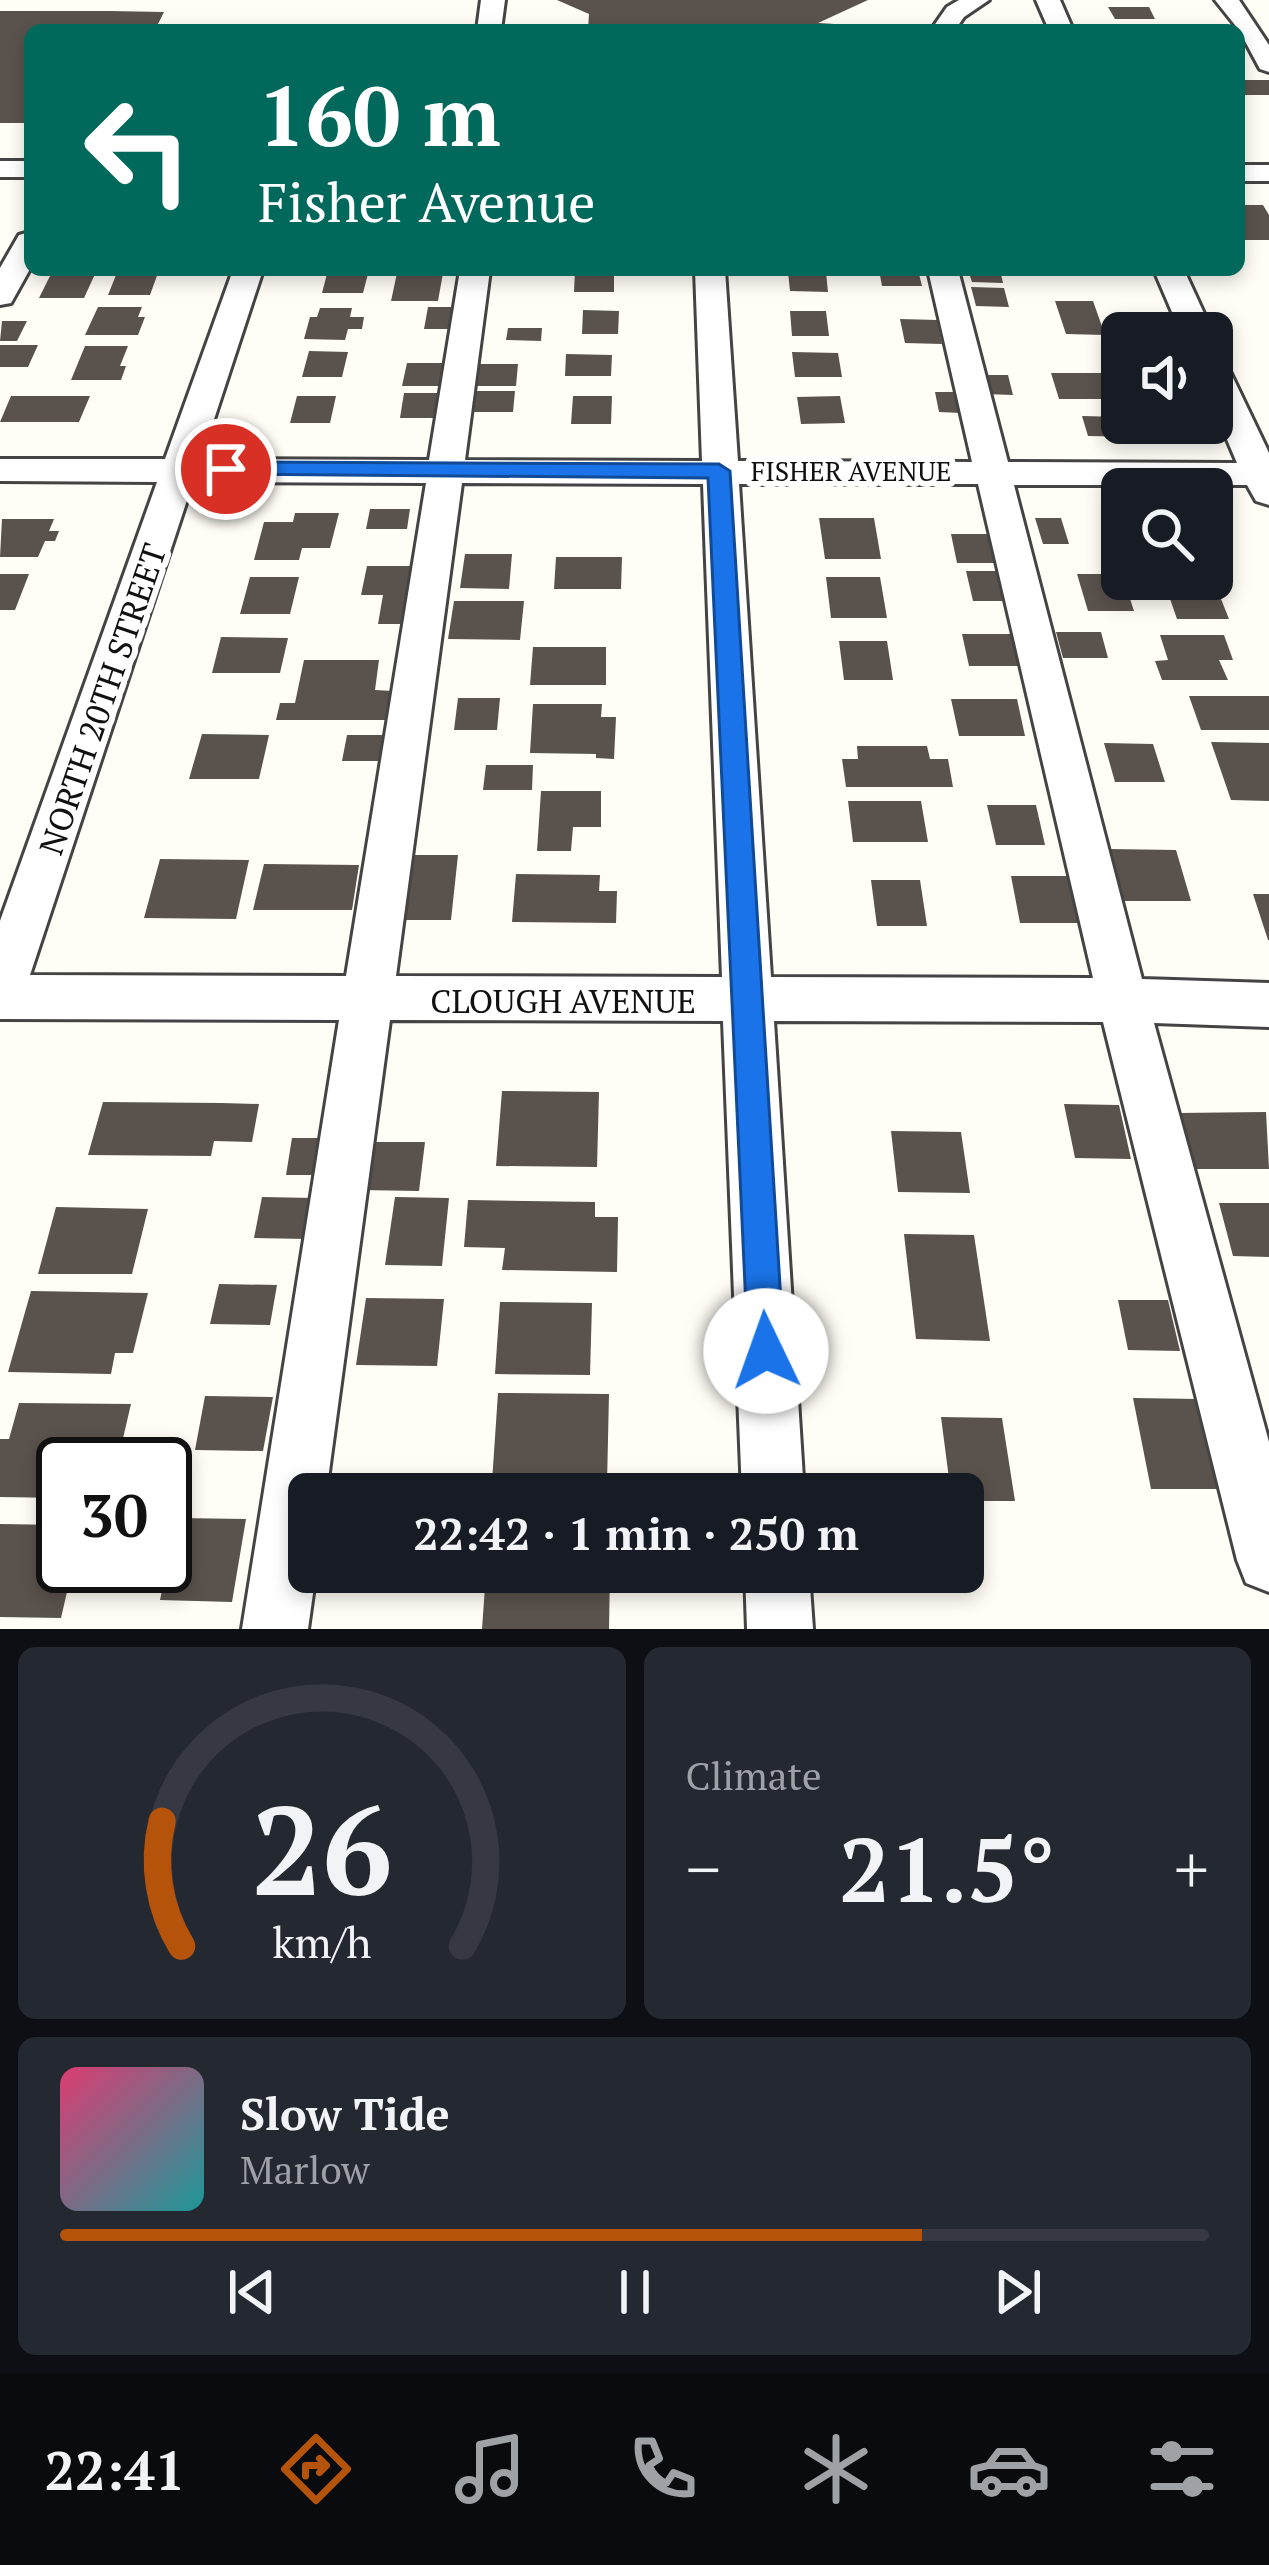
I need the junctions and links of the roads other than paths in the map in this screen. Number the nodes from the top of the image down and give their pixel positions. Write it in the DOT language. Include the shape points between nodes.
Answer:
graph roads {
  1 [pos="977,0"];
  2 [pos="947,24"];
  3 [pos="1245,27"];
  4 [pos="1269,64"];
  5 [pos="24,252"];
  6 [pos="246,276"];
  7 [pos="474,276"];
  8 [pos="710,276"];
  9 [pos="944,276"];
  10 [pos="1172,276"];
  11 [pos="0,296"];
  12 [pos="1188,312"];
  13 [pos="1233,410"];
  14 [pos="182,469"];
  15 [pos="0,470"];
  16 [pos="448,470"];
  17 [pos="719,471"];
  18 [pos="993,471"];
  19 [pos="1266,480"];
  20 [pos="0,993"];
  21 [pos="368,998"];
  22 [pos="1123,1000"];
  23 [pos="748,1001"];
  24 [pos="1269,1005"];
  25 [pos="772,1473"];
  26 [pos="1269,1559"];
  27 [pos="778,1593"];
  28 [pos="275,1629"];
  29 [pos="780,1629"];
  1 -- 2 [label="street"];
  3 -- 4 [label="street"];
  5 -- 11 [label="street"];
  6 -- 14 [label="street, NORTH 20TH STREET"];
  7 -- 16 [label="street"];
  8 -- 17 [label="street"];
  9 -- 18 [label="street"];
  10 -- 12 [label="street"];
  13 -- 19 [label="street"];
  14 -- 15 [label="street, FISHER AVENUE"];
  14 -- 16 [label="street, FISHER AVENUE"];
  14 -- 20 [label="street, NORTH 20TH STREET"];
  16 -- 17 [label="street, FISHER AVENUE"];
  16 -- 21 [label="street"];
  17 -- 18 [label="street, FISHER AVENUE"];
  17 -- 23 [label="street"];
  18 -- 19 [label="street, FISHER AVENUE"];
  18 -- 22 [label="street"];
  20 -- 21 [label="street, CLOUGH AVENUE"];
  21 -- 23 [label="street, CLOUGH AVENUE"];
  21 -- 28 [label="street"];
  22 -- 23 [label="street, CLOUGH AVENUE"];
  22 -- 24 [label="street, CLOUGH AVENUE"];
  22 -- 26 [label="street"];
  23 -- 25 [label="street"];
  27 -- 29 [label="street"];
}
